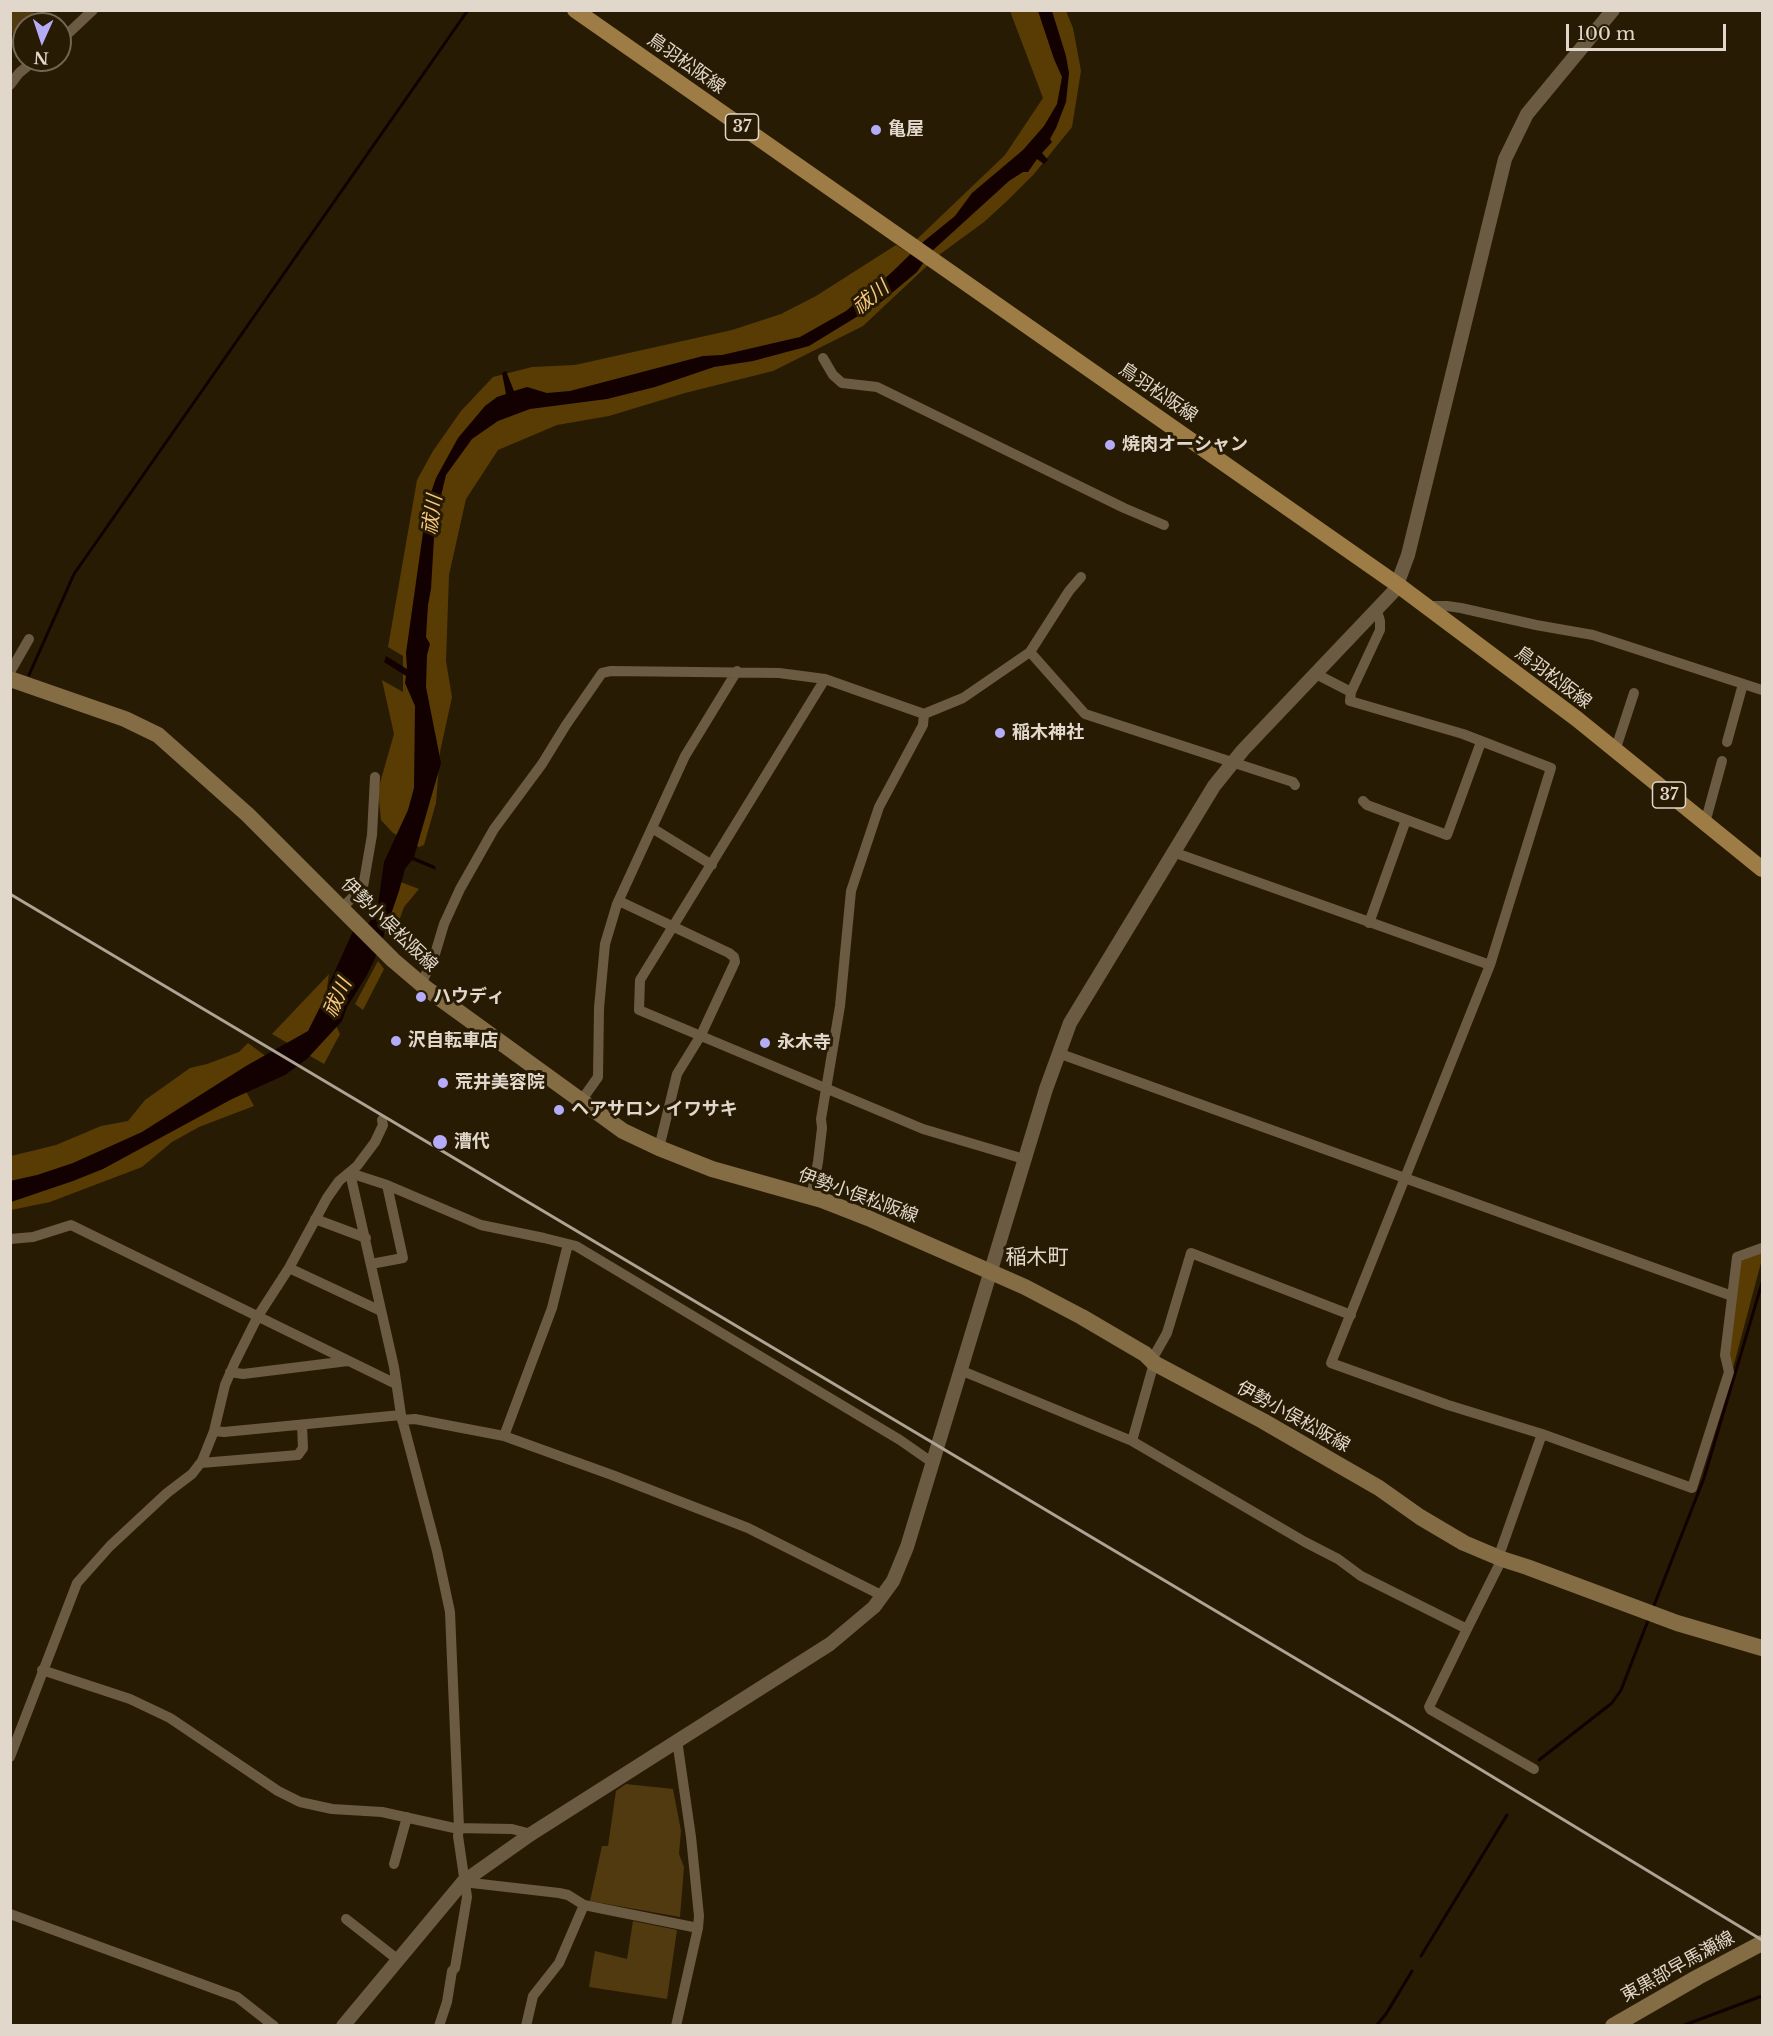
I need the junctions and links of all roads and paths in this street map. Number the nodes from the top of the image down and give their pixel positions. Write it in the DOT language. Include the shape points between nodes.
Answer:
graph roads {
  1 [pos="93,10"];
  2 [pos="575,10"];
  3 [pos="1613,10"];
  4 [pos="72,30"];
  5 [pos="20,72"];
  6 [pos="10,85"];
  7 [pos="823,358"];
  8 [pos="1164,525"];
  9 [pos="1081,576"];
  10 [pos="1398,585"];
  11 [pos="1426,606"];
  12 [pos="1377,611"];
  13 [pos="28,639"];
  14 [pos="1030,652"];
  15 [pos="737,671"];
  16 [pos="10,672"];
  17 [pos="1316,674"];
  18 [pos="10,678"];
  19 [pos="825,679"];
  20 [pos="1743,684"];
  21 [pos="1762,690"];
  22 [pos="1351,692"];
  23 [pos="1634,693"];
  24 [pos="924,714"];
  25 [pos="1482,742"];
  26 [pos="1727,742"];
  27 [pos="1615,751"];
  28 [pos="1722,761"];
  29 [pos="1232,762"];
  30 [pos="375,777"];
  31 [pos="1295,785"];
  32 [pos="1363,801"];
  33 [pos="1406,820"];
  34 [pos="1705,823"];
  35 [pos="652,828"];
  36 [pos="1173,852"];
  37 [pos="712,865"];
  38 [pos="1762,869"];
  39 [pos="619,901"];
  40 [pos="343,910"];
  41 [pos="1369,923"];
  42 [pos="674,927"];
  43 [pos="1490,965"];
  44 [pos="420,983"];
  45 [pos="701,1035"];
  46 [pos="1058,1053"];
  47 [pos="826,1090"];
  48 [pos="581,1101"];
  49 [pos="382,1120"];
  50 [pos="659,1148"];
  51 [pos="1024,1158"];
  52 [pos="350,1173"];
  53 [pos="1405,1177"];
  54 [pos="387,1185"];
  55 [pos="811,1197"];
  56 [pos="315,1218"];
  57 [pos="366,1238"];
  58 [pos="10,1239"];
  59 [pos="568,1244"];
  60 [pos="1762,1248"];
  61 [pos="371,1264"];
  62 [pos="288,1268"];
  63 [pos="991,1272"];
  64 [pos="1732,1296"];
  65 [pos="381,1311"];
  66 [pos="1351,1315"];
  67 [pos="258,1316"];
  68 [pos="348,1361"];
  69 [pos="1152,1361"];
  70 [pos="960,1370"];
  71 [pos="230,1372"];
  72 [pos="396,1384"];
  73 [pos="401,1418"];
  74 [pos="302,1425"];
  75 [pos="214,1431"];
  76 [pos="1542,1434"];
  77 [pos="504,1436"];
  78 [pos="1132,1441"];
  79 [pos="933,1462"];
  80 [pos="201,1463"];
  81 [pos="1500,1558"];
  82 [pos="883,1596"];
  83 [pos="1467,1629"];
  84 [pos="1762,1648"];
  85 [pos="42,1670"];
  86 [pos="677,1740"];
  87 [pos="10,1757"];
  88 [pos="1534,1769"];
  89 [pos="407,1817"];
  90 [pos="459,1828"];
  91 [pos="531,1834"];
  92 [pos="394,1864"];
  93 [pos="463,1882"];
  94 [pos="584,1905"];
  95 [pos="10,1914"];
  96 [pos="346,1919"];
  97 [pos="698,1928"];
  98 [pos="1762,1943"];
  99 [pos="398,1959"];
  100 [pos="274,2025"];
  101 [pos="343,2025"];
  102 [pos="439,2025"];
  103 [pos="526,2025"];
  104 [pos="676,2025"];
  105 [pos="1613,2025"];
  1 -- 4 [label="street"];
  2 -- 10 [label="main road, 鳥羽松阪線 / 37"];
  3 -- 10 [label="street" via="1527,114 1504,159"];
  5 -- 6 [label="street"];
  7 -- 8 [label="street" via="842,382 877,387"];
  9 -- 14 [label="street"];
  10 -- 11 [label="main road, 鳥羽松阪線 / 37"];
  10 -- 12 [label="street"];
  11 -- 20 [label="street" via="1454,607 1593,635"];
  11 -- 27 [label="main road, 鳥羽松阪線 / 37"];
  12 -- 17 [label="street"];
  12 -- 22 [label="street" via="1380,630"];
  13 -- 16 [label="street"];
  14 -- 24 [label="street" via="963,698"];
  14 -- 29 [label="street" via="1085,714"];
  15 -- 19 [label="street"];
  15 -- 35 [label="street" via="685,756"];
  15 -- 44 [label="street" via="602,673 484,847 460,889"];
  17 -- 22 [label="street"];
  17 -- 29 [label="street"];
  18 -- 40 [label="main road, 伊勢小俣松阪線" via="125,719 158,735 243,810"];
  19 -- 24 [label="street"];
  19 -- 37 [label="street"];
  20 -- 21 [label="street"];
  20 -- 26 [label="street"];
  22 -- 25 [label="street" via="1350,701"];
  23 -- 27 [label="street"];
  24 -- 47 [label="street" via="923,724 879,807 851,891 840,1006"];
  25 -- 33 [label="street" via="1447,835"];
  25 -- 43 [label="street" via="1551,768"];
  27 -- 34 [label="main road, 鳥羽松阪線 / 37"];
  28 -- 34 [label="street"];
  29 -- 31 [label="street"];
  29 -- 36 [label="street"];
  30 -- 40 [label="street" via="372,836 363,887"];
  32 -- 33 [label="street"];
  33 -- 41 [label="street"];
  34 -- 38 [label="main road, 鳥羽松阪線 / 37"];
  35 -- 37 [label="street"];
  35 -- 39 [label="street"];
  36 -- 41 [label="street"];
  36 -- 46 [label="street" via="1086,994"];
  37 -- 42 [label="street"];
  39 -- 42 [label="street"];
  39 -- 48 [label="street" via="605,944 598,1077"];
  40 -- 44 [label="main road, 伊勢小俣松阪線"];
  41 -- 43 [label="street"];
  42 -- 45 [label="street" via="734,957"];
  42 -- 45 [label="street" via="640,980 639,1010"];
  43 -- 53 [label="street"];
  44 -- 48 [label="main road, 伊勢小俣松阪線"];
  45 -- 47 [label="street"];
  45 -- 50 [label="street" via="678,1074"];
  46 -- 51 [label="street"];
  46 -- 53 [label="street"];
  47 -- 51 [label="street" via="923,1129"];
  47 -- 55 [label="street"];
  48 -- 50 [label="main road, 伊勢小俣松阪線" via="623,1131"];
  49 -- 52 [label="street" via="375,1142"];
  50 -- 55 [label="main road, 伊勢小俣松阪線" via="727,1174"];
  51 -- 63 [label="street"];
  52 -- 54 [label="street"];
  52 -- 56 [label="street" via="339,1181"];
  52 -- 57 [label="street"];
  53 -- 64 [label="street"];
  53 -- 66 [label="street"];
  54 -- 59 [label="street" via="480,1225"];
  54 -- 61 [label="street" via="403,1258"];
  55 -- 63 [label="main road, 伊勢小俣松阪線" via="892,1227"];
  56 -- 57 [label="street"];
  56 -- 62 [label="street"];
  57 -- 61 [label="street"];
  58 -- 67 [label="street" via="33,1237 71,1225"];
  59 -- 77 [label="street" via="548,1319"];
  59 -- 79 [label="street"];
  60 -- 64 [label="street" via="1737,1257"];
  61 -- 65 [label="street"];
  62 -- 65 [label="street"];
  62 -- 67 [label="street"];
  63 -- 69 [label="main road, 伊勢小俣松阪線" via="1082,1317"];
  63 -- 70 [label="street"];
  64 -- 76 [label="street" via="1725,1355 1729,1372 1692,1488"];
  65 -- 72 [label="street"];
  66 -- 69 [label="street" via="1191,1253 1167,1333"];
  66 -- 76 [label="street" via="1331,1363"];
  67 -- 68 [label="street"];
  67 -- 71 [label="street"];
  68 -- 71 [label="street" via="243,1374"];
  68 -- 72 [label="street"];
  69 -- 78 [label="street"];
  69 -- 81 [label="main road, 伊勢小俣松阪線" via="1362,1478 1443,1532"];
  70 -- 78 [label="street"];
  70 -- 79 [label="street"];
  71 -- 75 [label="street"];
  72 -- 73 [label="street"];
  73 -- 74 [label="street"];
  73 -- 77 [label="street"];
  73 -- 90 [label="street" via="450,1612"];
  74 -- 75 [label="street"];
  74 -- 80 [label="street" via="303,1449 298,1455"];
  75 -- 80 [label="street"];
  76 -- 81 [label="street"];
  77 -- 82 [label="street" via="748,1528"];
  78 -- 83 [label="street" via="1361,1576"];
  79 -- 82 [label="street" via="903,1558"];
  80 -- 85 [label="street" via="83,1574"];
  81 -- 83 [label="street"];
  81 -- 84 [label="main road, 伊勢小俣松阪線" via="1677,1623"];
  82 -- 86 [label="street" via="830,1644"];
  83 -- 88 [label="street" via="1429,1707"];
  85 -- 87 [label="street"];
  85 -- 89 [label="street" via="130,1699 170,1718 300,1802"];
  86 -- 91 [label="street"];
  86 -- 97 [label="street" via="691,1837"];
  89 -- 90 [label="street"];
  89 -- 92 [label="street"];
  90 -- 91 [label="street" via="512,1829"];
  90 -- 93 [label="street"];
  91 -- 93 [label="street"];
  93 -- 94 [label="street" via="559,1893"];
  93 -- 99 [label="street"];
  93 -- 102 [label="street" via="467,1897 455,1968"];
  94 -- 97 [label="street"];
  94 -- 103 [label="street" via="559,1963 533,1996"];
  95 -- 100 [label="street" via="237,1997"];
  96 -- 99 [label="street"];
  97 -- 104 [label="street"];
  98 -- 105 [label="main road, 東黒部早馬瀬線"];
  99 -- 101 [label="street"];
}
